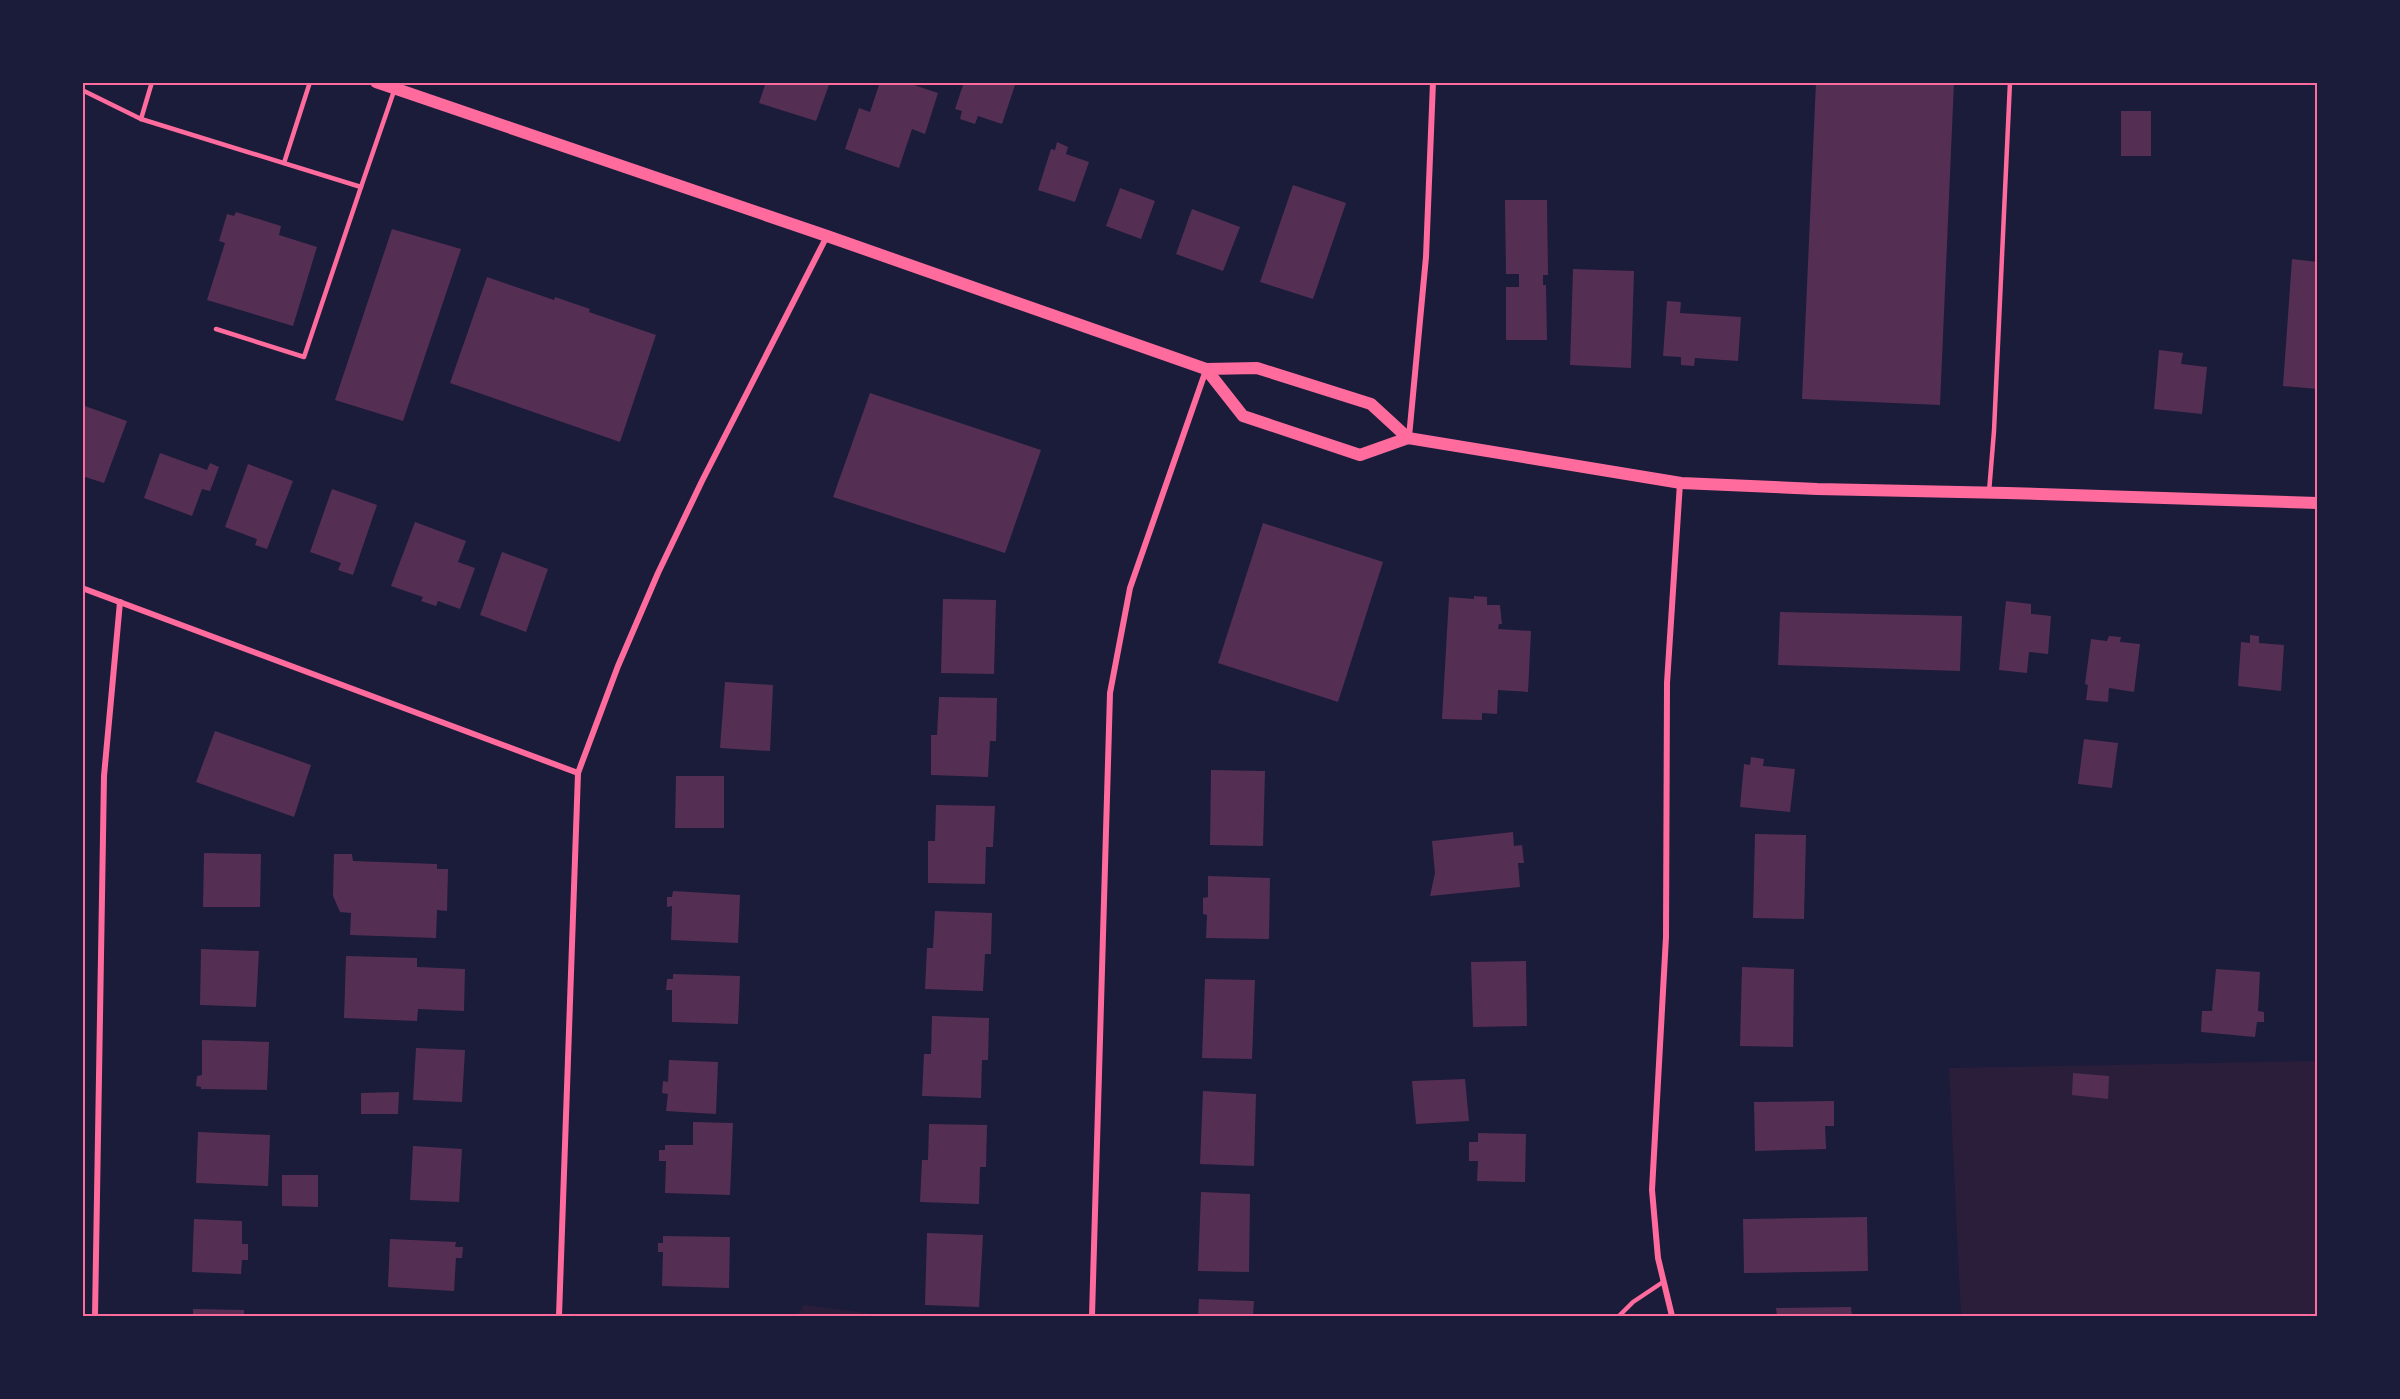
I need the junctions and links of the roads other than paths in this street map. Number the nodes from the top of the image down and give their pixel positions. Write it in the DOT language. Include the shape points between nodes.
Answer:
graph roads {
  1 [pos="152,82"];
  2 [pos="310,82"];
  3 [pos="376,82"];
  4 [pos="1433,82"];
  5 [pos="2010,82"];
  6 [pos="394,89"];
  7 [pos="82,90"];
  8 [pos="141,119"];
  9 [pos="284,163"];
  10 [pos="361,188"];
  11 [pos="827,236"];
  12 [pos="216,329"];
  13 [pos="1206,369"];
  14 [pos="1408,438"];
  15 [pos="1680,483"];
  16 [pos="1989,492"];
  17 [pos="2318,503"];
  18 [pos="82,588"];
  19 [pos="120,602"];
  20 [pos="578,773"];
  21 [pos="1663,1282"];
  22 [pos="94,1317"];
  23 [pos="559,1317"];
  24 [pos="1092,1317"];
  25 [pos="1619,1317"];
  26 [pos="1672,1317"];
  1 -- 8 [label="lane"];
  2 -- 9 [label="lane"];
  3 -- 6 [label="main road"];
  4 -- 14 [label="street" via="1426,257"];
  5 -- 16 [label="lane"];
  6 -- 10 [label="lane"];
  6 -- 11 [label="main road"];
  7 -- 8 [label="lane"];
  8 -- 9 [label="lane"];
  9 -- 10 [label="lane"];
  10 -- 12 [label="lane" via="304,357"];
  11 -- 13 [label="main road"];
  11 -- 20 [label="street" via="658,573"];
  13 -- 14 [label="main road" via="1257,368 1371,404"];
  13 -- 14 [label="main road" via="1243,416 1360,455"];
  13 -- 24 [label="street" via="1130,588 1110,693"];
  14 -- 15 [label="main road"];
  15 -- 16 [label="main road"];
  15 -- 21 [label="street" via="1667,683 1666,937 1652,1190"];
  16 -- 17 [label="main road"];
  18 -- 19 [label="street"];
  19 -- 20 [label="street"];
  19 -- 22 [label="street" via="104,776"];
  20 -- 23 [label="street"];
  21 -- 25 [label="lane" via="1633,1302"];
  21 -- 26 [label="street"];
}
